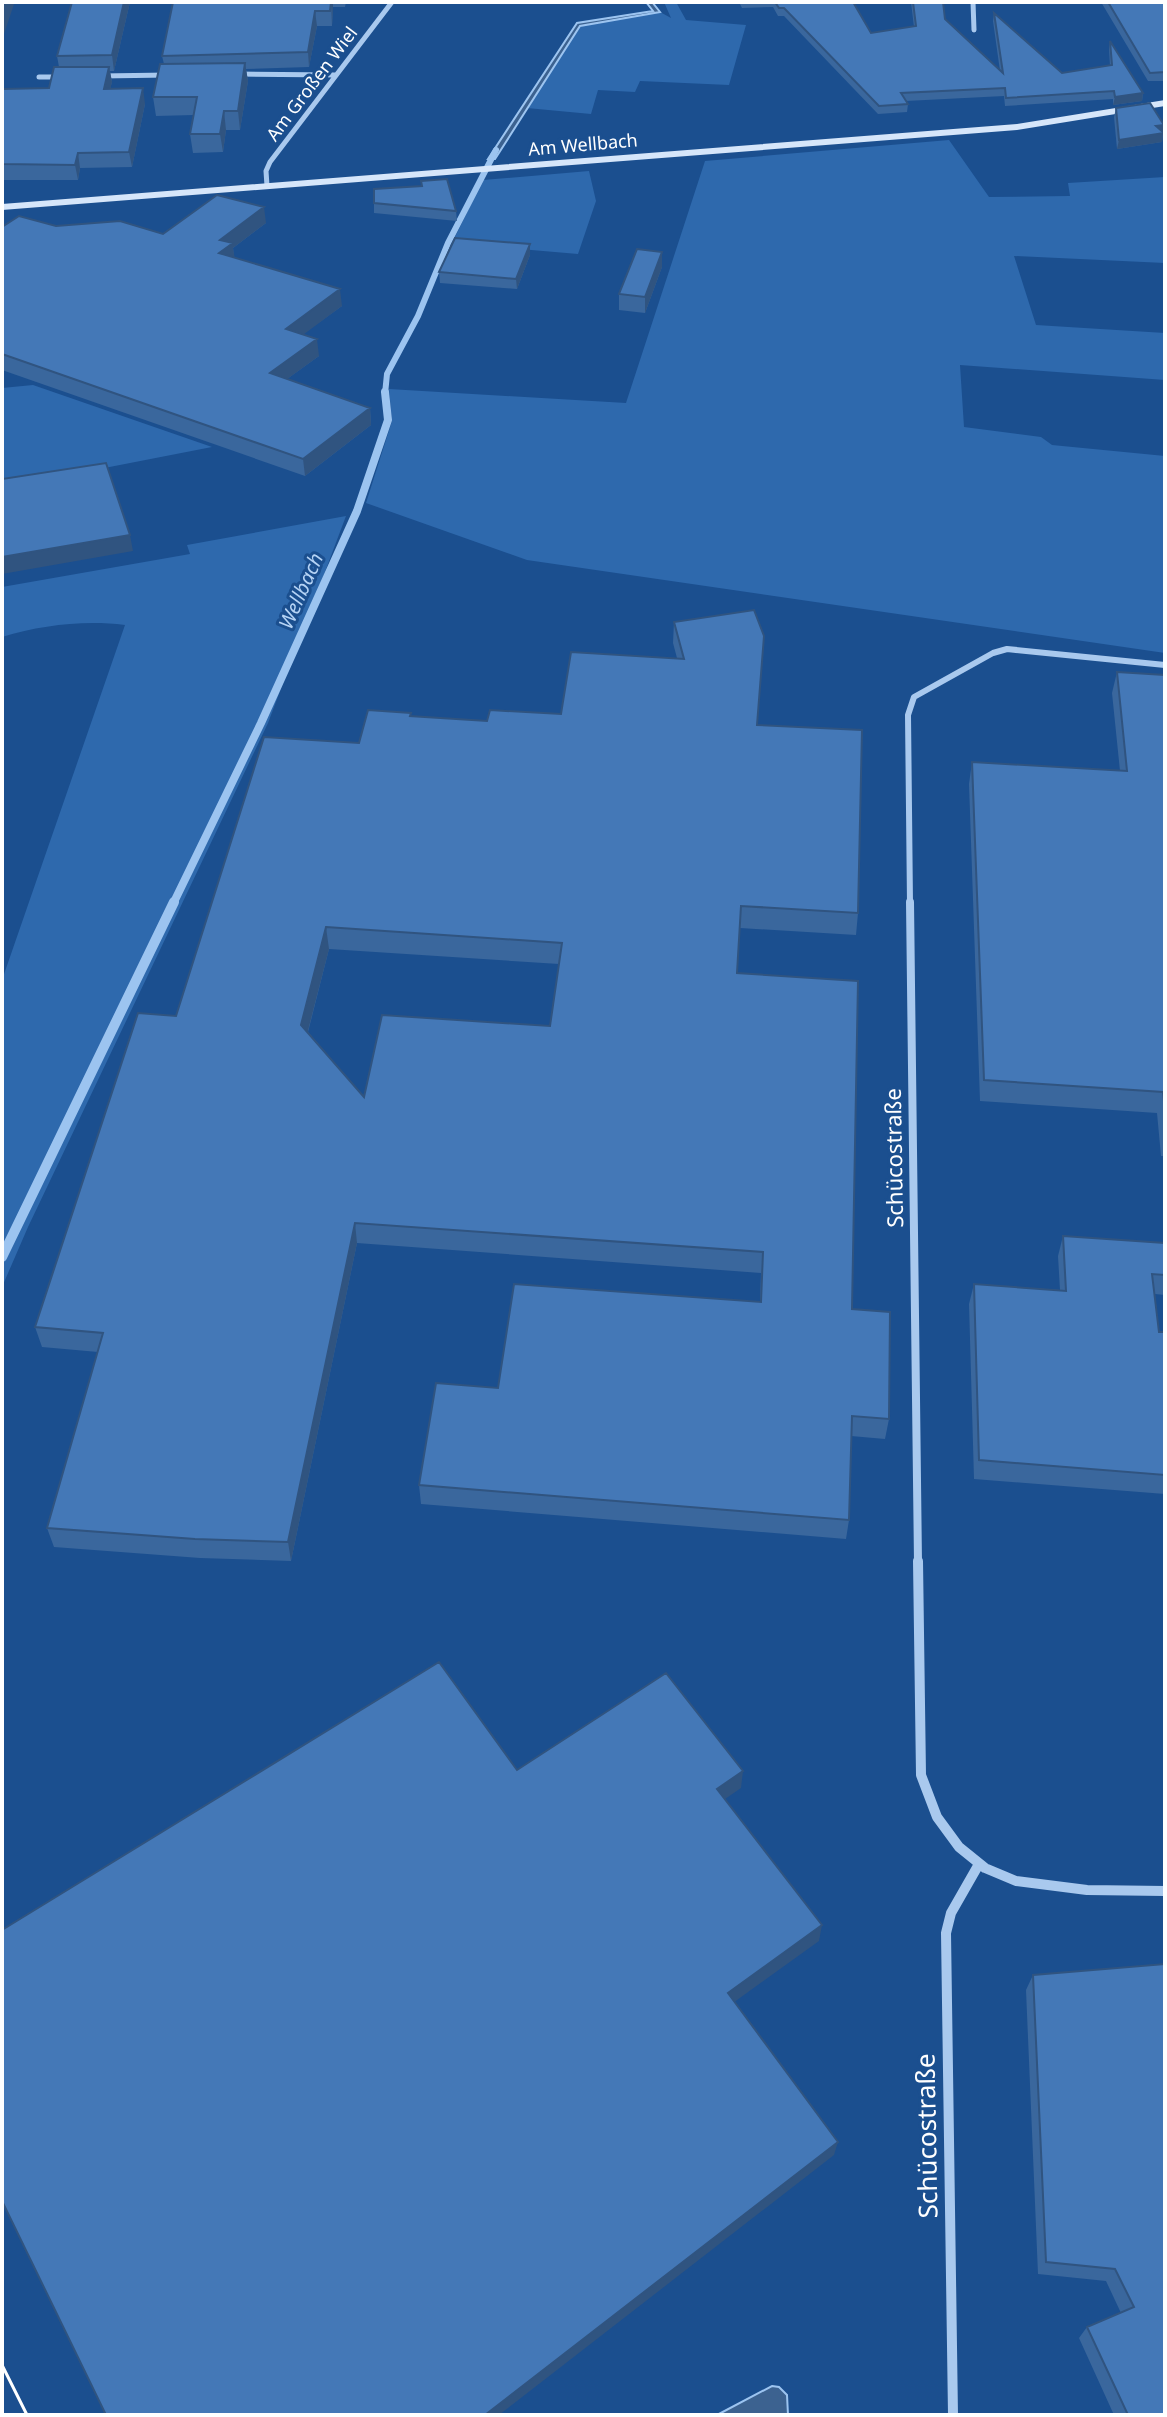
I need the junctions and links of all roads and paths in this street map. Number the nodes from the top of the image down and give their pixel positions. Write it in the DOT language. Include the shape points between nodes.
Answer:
graph roads {
  1 [pos="392,2"];
  2 [pos="973,2"];
  3 [pos="974,30"];
  4 [pos="235,74"];
  5 [pos="175,75"];
  6 [pos="336,75"];
  7 [pos="88,76"];
  8 [pos="39,77"];
  9 [pos="64,77"];
  10 [pos="1165,103"];
  11 [pos="267,186"];
  12 [pos="2,207"];
  13 [pos="1165,665"];
  14 [pos="979,1864"];
  15 [pos="1165,1891"];
  16 [pos="953,2415"];
  1 -- 6 [label="street, Am Großen Wiel"];
  2 -- 3 [label="street"];
  4 -- 6 [label="street"];
  5 -- 7 [label="street"];
  6 -- 11 [label="street, Am Großen Wiel" via="270,162"];
  8 -- 9 [label="street"];
  10 -- 11 [label="main road, Am Wellbach" via="1017,127"];
  11 -- 12 [label="main road, Am Wellbach"];
  13 -- 14 [label="street, Schücostraße" via="1007,649 914,697 908,715 919,1750 928,1802 944,1829"];
  14 -- 15 [label="street, Schücostraße" via="1028,1886 1055,1890"];
  14 -- 16 [label="street, Schücostraße" via="951,1913 946,1933"];
}
